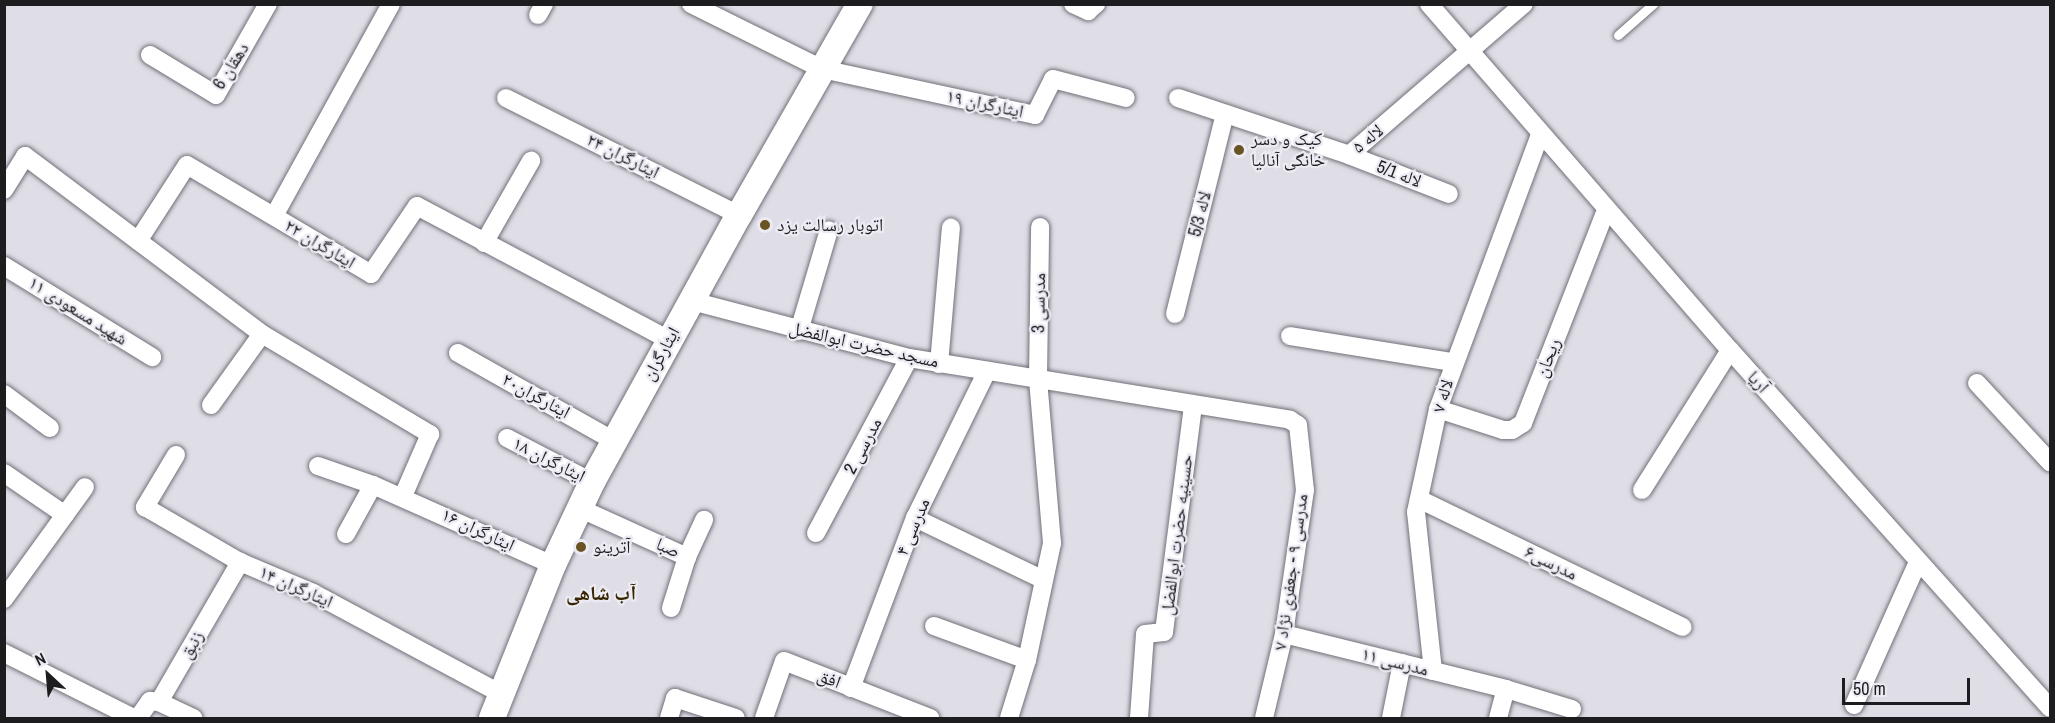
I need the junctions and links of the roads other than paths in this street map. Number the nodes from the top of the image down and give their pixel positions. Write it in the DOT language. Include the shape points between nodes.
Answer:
graph roads {
  1 [pos="268,4"];
  2 [pos="391,4"];
  3 [pos="691,4"];
  4 [pos="860,4"];
  5 [pos="1073,4"];
  6 [pos="1096,4"];
  7 [pos="1429,4"];
  8 [pos="1524,4"];
  9 [pos="1653,4"];
  10 [pos="1618,35"];
  11 [pos="1470,54"];
  12 [pos="150,55"];
  13 [pos="822,69"];
  14 [pos="506,98"];
  15 [pos="1126,98"];
  16 [pos="1178,98"];
  17 [pos="1225,114"];
  18 [pos="1540,134"];
  19 [pos="1349,155"];
  20 [pos="531,161"];
  21 [pos="5,186"];
  22 [pos="1449,194"];
  23 [pos="1606,210"];
  24 [pos="739,214"];
  25 [pos="274,216"];
  26 [pos="1040,227"];
  27 [pos="951,228"];
  28 [pos="830,230"];
  29 [pos="138,242"];
  30 [pos="484,243"];
  31 [pos="4,266"];
  32 [pos="692,301"];
  33 [pos="1175,314"];
  34 [pos="799,331"];
  35 [pos="262,334"];
  36 [pos="1290,336"];
  37 [pos="669,340"];
  38 [pos="1730,350"];
  39 [pos="458,352"];
  40 [pos="152,357"];
  41 [pos="909,358"];
  42 [pos="1454,362"];
  43 [pos="939,364"];
  44 [pos="987,371"];
  45 [pos="1038,379"];
  46 [pos="1977,383"];
  47 [pos="4,394"];
  48 [pos="211,405"];
  49 [pos="1193,405"];
  50 [pos="1438,409"];
  51 [pos="1298,424"];
  52 [pos="50,428"];
  53 [pos="507,438"];
  54 [pos="614,441"];
  55 [pos="176,455"];
  56 [pos="2050,462"];
  57 [pos="318,466"];
  58 [pos="4,473"];
  59 [pos="592,482"];
  60 [pos="373,485"];
  61 [pos="85,487"];
  62 [pos="1642,490"];
  63 [pos="403,496"];
  64 [pos="1419,499"];
  65 [pos="579,508"];
  66 [pos="65,515"];
  67 [pos="915,518"];
  68 [pos="704,520"];
  69 [pos="816,533"];
  70 [pos="346,534"];
  71 [pos="687,557"];
  72 [pos="240,562"];
  73 [pos="1918,562"];
  74 [pos="553,565"];
  75 [pos="1044,580"];
  76 [pos="4,599"];
  77 [pos="671,608"];
  78 [pos="934,626"];
  79 [pos="1683,627"];
  80 [pos="1284,634"];
  81 [pos="4,653"];
  82 [pos="1027,660"];
  83 [pos="1402,663"];
  84 [pos="1433,671"];
  85 [pos="851,688"];
  86 [pos="1506,689"];
  87 [pos="501,694"];
  88 [pos="159,702"];
  89 [pos="1854,705"];
  90 [pos="2050,708"];
  91 [pos="1572,709"];
  92 [pos="136,718"];
  93 [pos="193,718"];
  94 [pos="492,718"];
  95 [pos="669,718"];
  96 [pos="736,718"];
  97 [pos="764,718"];
  98 [pos="930,718"];
  99 [pos="1010,718"];
  100 [pos="1139,718"];
  101 [pos="1264,718"];
  102 [pos="1391,718"];
  103 [pos="1498,718"];
  1 -- 12 [label="street, دهقان 6" via="216,95"];
  2 -- 25 [label="street"];
  3 -- 13 [label="street"];
  4 -- 13 [label="main road, ایثارگران"];
  5 -- 6 [label="street" via="1088,11"];
  7 -- 11 [label="street, آریا"];
  8 -- 11 [label="street, لاله ۵"];
  9 -- 10 [label="lane"];
  11 -- 18 [label="street, آریا"];
  11 -- 19 [label="street, لاله ۵"];
  13 -- 15 [label="street, ایثارگران ۱‍۹" via="1035,115 1053,80"];
  13 -- 24 [label="main road, ایثارگران"];
  14 -- 24 [label="street, ایثارگران ۲۴"];
  16 -- 17 [label="street, لاله ۵"];
  17 -- 19 [label="street, لاله ۵"];
  17 -- 33 [label="street, لاله 5/3"];
  18 -- 23 [label="street, آریا"];
  18 -- 42 [label="street, لاله ۷"];
  19 -- 22 [label="street, لاله 5/1"];
  20 -- 30 [label="street"];
  21 -- 29 [label="street" via="25,156"];
  23 -- 38 [label="street, آریا"];
  23 -- 50 [label="street, ریحان" via="1523,423 1503,430"];
  24 -- 32 [label="main road, ایثارگران"];
  25 -- 29 [label="street, ایثارگران ۲۲" via="187,165"];
  25 -- 30 [label="street, ایثارگران ۲۲" via="371,274 417,206"];
  26 -- 45 [label="street, مدرسی 3"];
  27 -- 43 [label="street"];
  28 -- 34 [label="street"];
  29 -- 35 [label="street"];
  30 -- 37 [label="street, ایثارگران ۲۲"];
  31 -- 40 [label="street, شهید مسعودی ۱۱"];
  32 -- 34 [label="street, مسجد حضرت ابوالفضل"];
  32 -- 37 [label="main road, ایثارگران"];
  34 -- 41 [label="street, مسجد حضرت ابوالفضل"];
  35 -- 48 [label="street"];
  35 -- 63 [label="street" via="430,434"];
  36 -- 42 [label="street"];
  37 -- 54 [label="main road, ایثارگران"];
  38 -- 62 [label="street"];
  38 -- 73 [label="street, آریا"];
  39 -- 54 [label="street, ۲۰ایثارگران"];
  41 -- 43 [label="street, مسجد حضرت ابوالفضل"];
  41 -- 69 [label="street, مدرسی 2"];
  42 -- 50 [label="street, لاله ۷"];
  43 -- 44 [label="street, مسجد حضرت ابوالفضل"];
  44 -- 45 [label="street, مسجد حضرت ابوالفضل"];
  44 -- 67 [label="street, مدرسی ۴"];
  45 -- 49 [label="street, مسجد حضرت ابوالفضل"];
  45 -- 75 [label="street" via="1052,543"];
  46 -- 56 [label="street"];
  47 -- 52 [label="street"];
  49 -- 51 [label="street, مسجد حضرت ابوالفضل"];
  49 -- 100 [label="street, حسینیه حضرت ابوالفضل" via="1164,633 1145,634"];
  50 -- 64 [label="street, لاله ۷"];
  51 -- 80 [label="street, مدرسی ۹ - جعفری نژاد ۷" via="1305,490"];
  53 -- 59 [label="street, ایثارگران ۱۸"];
  54 -- 59 [label="main road, ایثارگران"];
  55 -- 72 [label="street, ایثارگران ۱۴" via="145,507"];
  57 -- 60 [label="street, ایثارگران ۱۶"];
  58 -- 66 [label="street"];
  59 -- 65 [label="main road, ایثارگران"];
  60 -- 63 [label="street, ایثارگران ۱۶"];
  60 -- 70 [label="street"];
  61 -- 66 [label="street"];
  63 -- 74 [label="street, ایثارگران ۱۶"];
  64 -- 79 [label="street, مدرسی۶"];
  64 -- 84 [label="street, لاله ۷" via="1416,512"];
  65 -- 71 [label="street, صبا"];
  65 -- 74 [label="main road, ایثارگران"];
  66 -- 76 [label="street"];
  67 -- 75 [label="street"];
  67 -- 85 [label="street, مدرسی ۴"];
  68 -- 71 [label="street, صبا"];
  71 -- 77 [label="street"];
  72 -- 87 [label="street, ایثارگران ۱۴" via="313,593"];
  72 -- 88 [label="street, زنبق"];
  73 -- 89 [label="street"];
  73 -- 90 [label="street, آریا"];
  74 -- 87 [label="main road, ایثارگران"];
  75 -- 82 [label="street"];
  78 -- 82 [label="street"];
  80 -- 83 [label="street, مدرسی ۱۱"];
  80 -- 101 [label="street, مدرسی ۹ - جعفری نژاد ۷"];
  81 -- 92 [label="street"];
  82 -- 99 [label="street"];
  83 -- 84 [label="street, مدرسی ۱۱"];
  83 -- 102 [label="street"];
  84 -- 86 [label="street, مدرسی ۱۱"];
  85 -- 97 [label="street, افق" via="784,661"];
  85 -- 98 [label="street, افق"];
  86 -- 91 [label="street, مدرسی ۱۱"];
  86 -- 103 [label="street"];
  87 -- 94 [label="main road, ایثارگران"];
  88 -- 92 [label="street, زنبق" via="150,701"];
  88 -- 93 [label="street"];
  95 -- 96 [label="street" via="675,698"];
}
